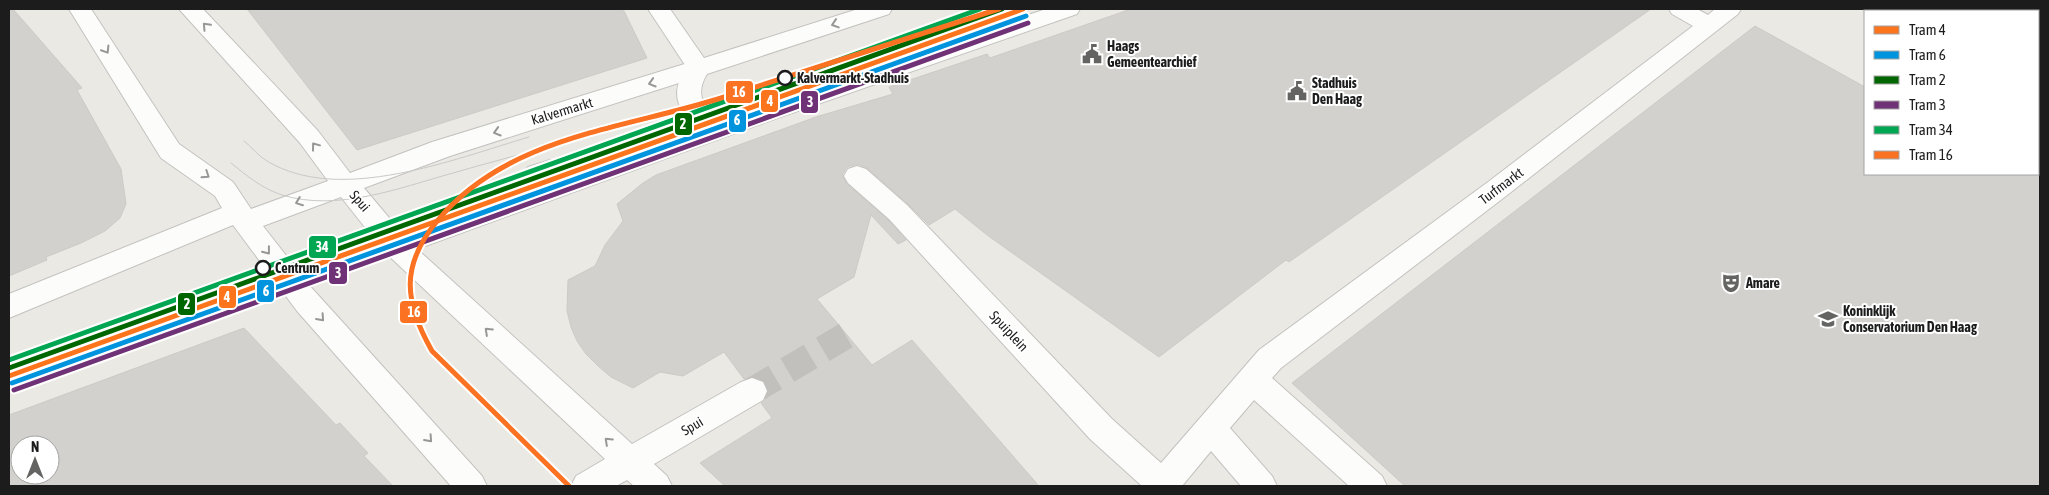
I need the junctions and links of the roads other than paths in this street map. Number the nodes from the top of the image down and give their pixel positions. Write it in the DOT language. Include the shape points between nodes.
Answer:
graph roads {
  1 [pos="80,9"];
  2 [pos="190,9"];
  3 [pos="660,9"];
  4 [pos="881,9"];
  5 [pos="1069,9"];
  6 [pos="1680,9"];
  7 [pos="1730,9"];
  8 [pos="1709,25"];
  9 [pos="699,68"];
  10 [pos="743,121"];
  11 [pos="857,176"];
  12 [pos="345,184"];
  13 [pos="242,217"];
  14 [pos="396,246"];
  15 [pos="290,280"];
  16 [pos="9,306"];
  17 [pos="1261,369"];
  18 [pos="752,390"];
  19 [pos="1211,429"];
  20 [pos="631,462"];
  21 [pos="471,486"];
  22 [pos="588,486"];
  23 [pos="656,486"];
  24 [pos="1162,486"];
  25 [pos="1261,486"];
  26 [pos="1371,486"];
  1 -- 13 [label="street, one-way" via="181,150 224,189"];
  12 -- 2 [label="street, Spui, one-way" via="309,137"];
  3 -- 9 [label="street"];
  4 -- 9 [label="street, Kalvermarkt, one-way"];
  5 -- 10 [label="street"];
  6 -- 8 [label="street"];
  7 -- 8 [label="street, Turfmarkt"];
  8 -- 17 [label="street, Turfmarkt"];
  9 -- 10 [label="street" via="689,83 689,92 690,101 701,116 716,122"];
  9 -- 12 [label="street, Kalvermarkt, one-way" via="441,149"];
  10 -- 14 [label="street" via="547,182"];
  11 -- 24 [label="street, Spuiplein" via="898,212 1101,429"];
  12 -- 13 [label="street, Kalvermarkt, one-way"];
  12 -- 14 [label="street, Spui"];
  13 -- 15 [label="street, one-way"];
  13 -- 16 [label="street, Kalvermarkt"];
  14 -- 15 [label="street"];
  20 -- 14 [label="street, Spui, one-way"];
  15 -- 21 [label="street, one-way"];
  17 -- 19 [label="street, Spuiplein"];
  17 -- 26 [label="street"];
  18 -- 20 [label="street, Spui"];
  19 -- 24 [label="street, Spuiplein"];
  19 -- 25 [label="street"];
  20 -- 22 [label="street, Spui"];
  20 -- 23 [label="street, Spui"];
}
